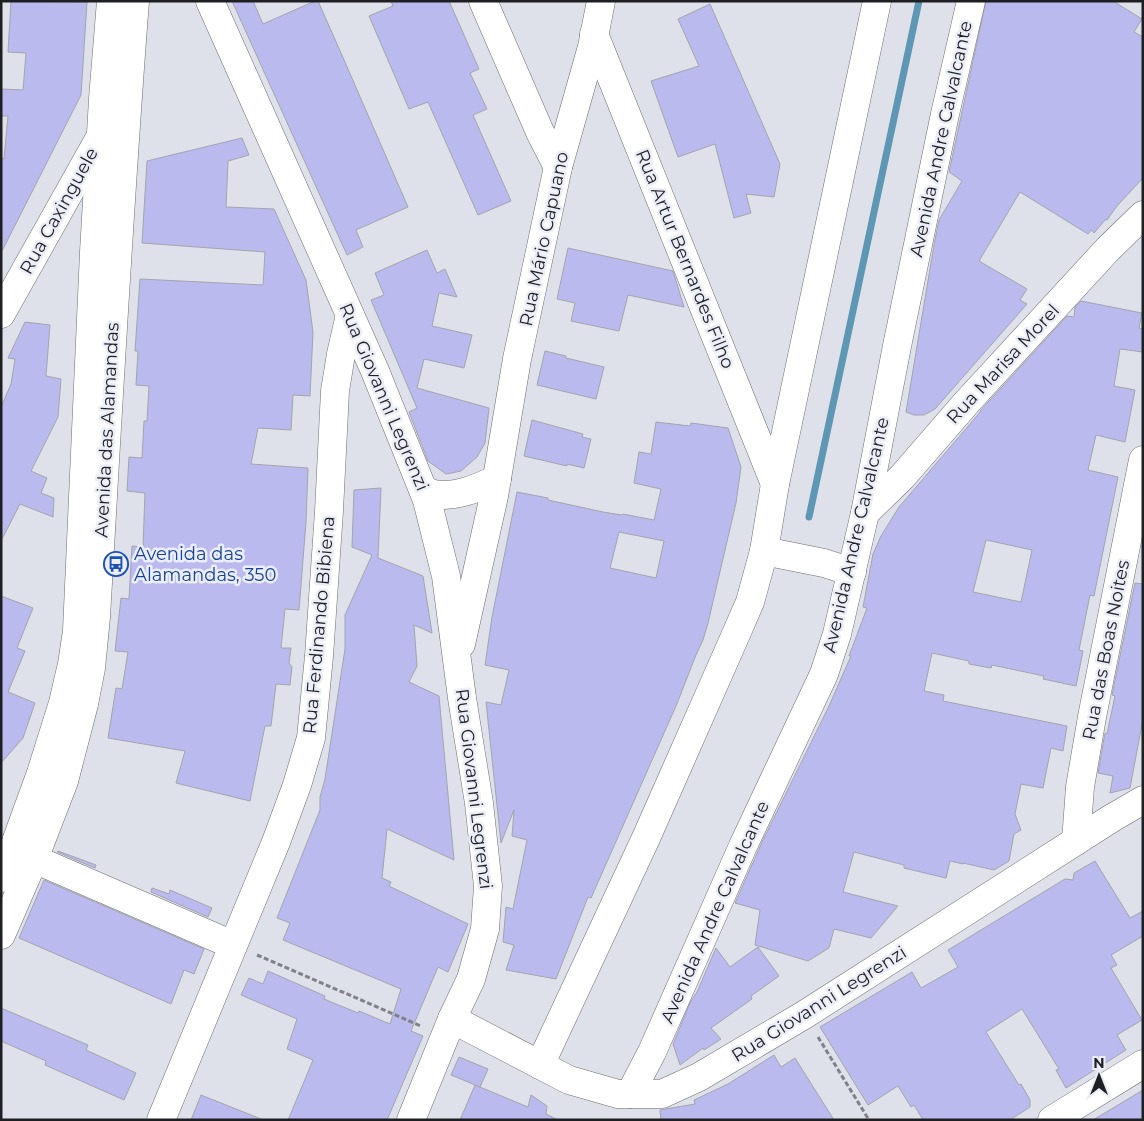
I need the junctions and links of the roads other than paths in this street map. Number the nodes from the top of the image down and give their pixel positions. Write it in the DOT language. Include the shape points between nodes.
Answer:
graph roads {
  1 [pos="111,1"];
  2 [pos="135,1"];
  3 [pos="194,1"];
  4 [pos="483,1"];
  5 [pos="601,1"];
  6 [pos="877,1"];
  7 [pos="971,1"];
  8 [pos="214,11"];
  9 [pos="594,34"];
  10 [pos="126,117"];
  11 [pos="102,134"];
  12 [pos="558,167"];
  13 [pos="1143,215"];
  14 [pos="1,314"];
  15 [pos="350,315"];
  16 [pos="1143,460"];
  17 [pos="497,479"];
  18 [pos="775,484"];
  19 [pos="423,489"];
  20 [pos="865,514"];
  21 [pos="764,551"];
  22 [pos="852,572"];
  23 [pos="458,660"];
  24 [pos="1143,800"];
  25 [pos="1076,841"];
  26 [pos="34,859"];
  27 [pos="1,878"];
  28 [pos="1,934"];
  29 [pos="233,945"];
  30 [pos="449,1027"];
  31 [pos="540,1064"];
  32 [pos="1143,1064"];
  33 [pos="630,1094"];
  34 [pos="161,1120"];
  35 [pos="412,1120"];
  36 [pos="1052,1120"];
  1 -- 11 [label="street, Avenida das Alamandas"];
  2 -- 10 [label="street, Avenida das Alamandas"];
  3 -- 8 [label="street, Rua Giovanni Legrenzi"];
  4 -- 12 [label="street"];
  5 -- 9 [label="street, Rua Mário Capuano"];
  6 -- 18 [label="street"];
  7 -- 20 [label="street, Avenida Andre Calvalcante" via="940,134"];
  8 -- 15 [label="street, Rua Giovanni Legrenzi"];
  9 -- 12 [label="street, Rua Mário Capuano"];
  9 -- 18 [label="street, Rua Artur Bernardes Filho"];
  10 -- 11 [label="street"];
  10 -- 26 [label="street, Avenida das Alamandas" via="94,639 84,704 64,781"];
  11 -- 14 [label="street, Rua Caxinguele"];
  11 -- 27 [label="street, Avenida das Alamandas" via="76,639 63,703"];
  12 -- 17 [label="street, Rua Mário Capuano" via="517,359"];
  13 -- 20 [label="street, Rua Marisa Morel"];
  15 -- 19 [label="street, Rua Giovanni Legrenzi"];
  15 -- 29 [label="street, Rua Ferdinando Bibiena" via="335,391 311,738 276,842"];
  16 -- 25 [label="street, Rua das Boas Noites" via="1092,717 1080,787"];
  17 -- 19 [label="street" via="452,494 434,494"];
  17 -- 23 [label="street, Rua Mário Capuano"];
  18 -- 21 [label="street"];
  19 -- 23 [label="street, Rua Giovanni Legrenzi" via="446,576"];
  20 -- 22 [label="street, Avenida Andre Calvalcante"];
  21 -- 22 [label="street"];
  21 -- 31 [label="street" via="750,602 734,641"];
  22 -- 33 [label="street, Avenida Andre Calvalcante" via="824,674"];
  23 -- 30 [label="street, Rua Giovanni Legrenzi" via="488,886 483,937 471,979"];
  24 -- 25 [label="street, Rua Giovanni Legrenzi"];
  25 -- 33 [label="street, Rua Giovanni Legrenzi" via="804,1015 699,1077 662,1094"];
  26 -- 28 [label="street, Avenida das Alamandas"];
  26 -- 29 [label="street"];
  29 -- 34 [label="street, Rua Ferdinando Bibiena"];
  30 -- 31 [label="street, Rua Giovanni Legrenzi"];
  30 -- 35 [label="street"];
  31 -- 33 [label="street, Rua Giovanni Legrenzi" via="569,1080 618,1094"];
  32 -- 36 [label="street"];
}
